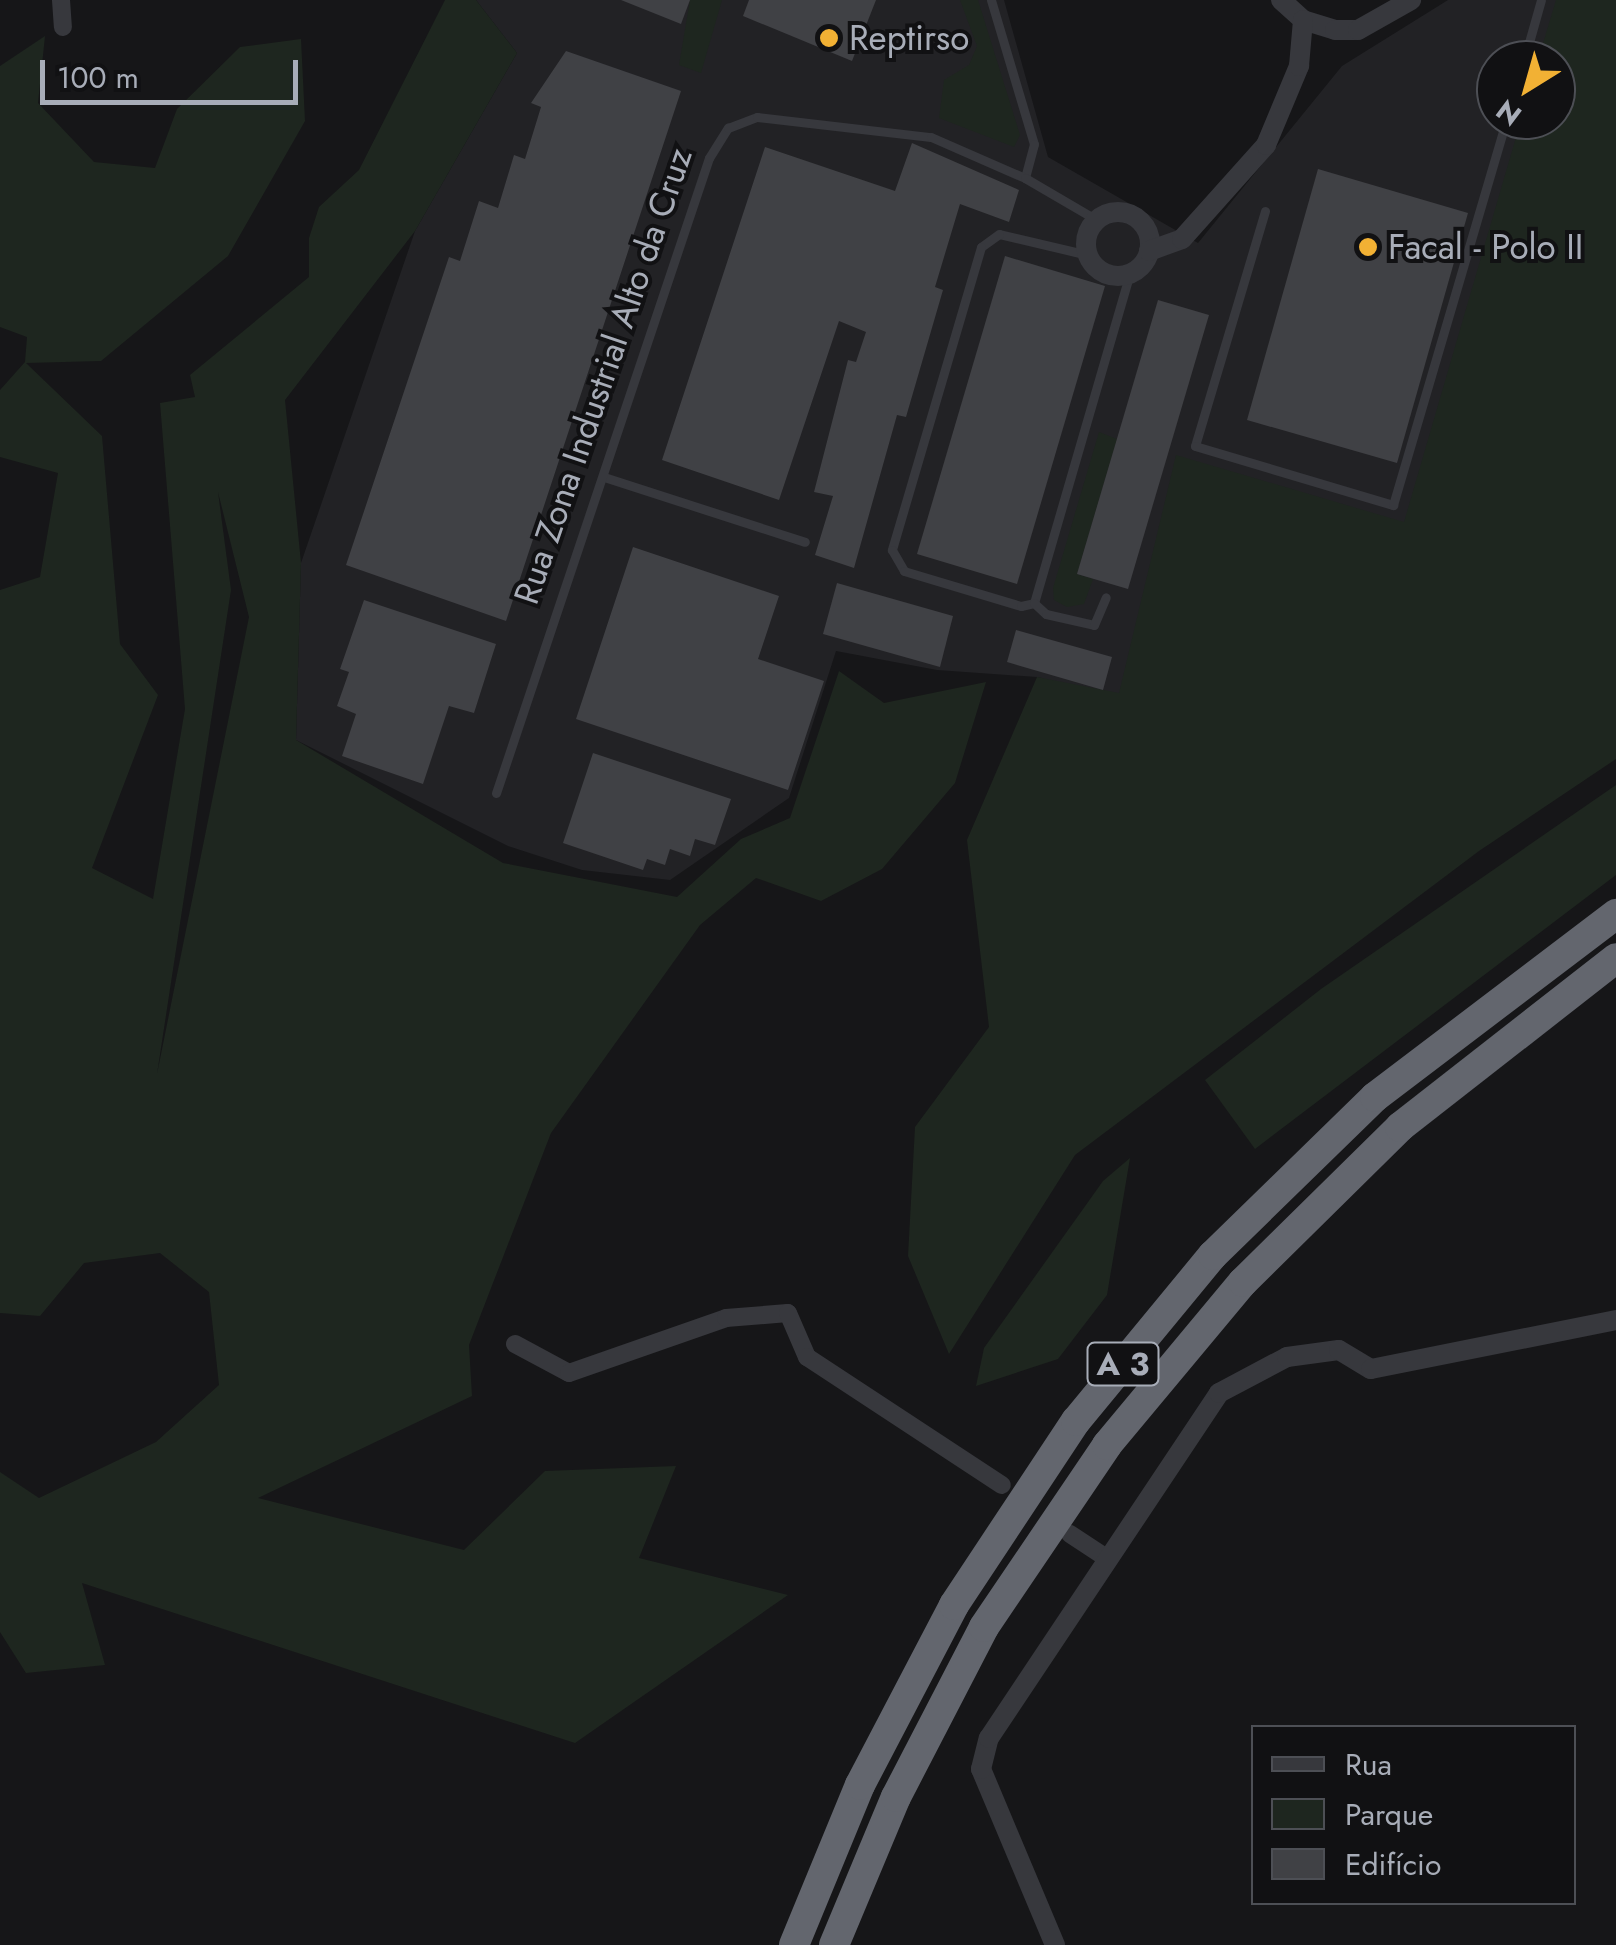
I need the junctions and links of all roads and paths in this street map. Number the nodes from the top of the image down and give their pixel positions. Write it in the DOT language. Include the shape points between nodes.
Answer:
graph roads {
  1 [pos="62,0"];
  2 [pos="991,0"];
  3 [pos="1281,0"];
  4 [pos="1410,0"];
  5 [pos="1542,0"];
  6 [pos="1302,20"];
  7 [pos="63,27"];
  8 [pos="1530,40"];
  9 [pos="1500,140"];
  10 [pos="1025,178"];
  11 [pos="1264,211"];
  12 [pos="1096,220"];
  13 [pos="1149,252"];
  14 [pos="1088,255"];
  15 [pos="1130,273"];
  16 [pos="604,477"];
  17 [pos="805,542"];
  18 [pos="1106,597"];
  19 [pos="1034,603"];
  20 [pos="496,792"];
  21 [pos="1616,914"];
  22 [pos="1616,958"];
  23 [pos="1616,1320"];
  24 [pos="515,1344"];
  25 [pos="1002,1485"];
  26 [pos="1070,1534"];
  27 [pos="1108,1559"];
  28 [pos="794,1945"];
  29 [pos="834,1945"];
  30 [pos="1056,1945"];
  1 -- 7 [label="street"];
  2 -- 10 [label="lane" via="1034,144"];
  3 -- 6 [label="street"];
  4 -- 6 [label="street" via="1358,30"];
  5 -- 8 [label="lane"];
  6 -- 13 [label="street" via="1298,66 1266,145 1182,239"];
  9 -- 11 [label="lane" via="1393,505 1195,446"];
  10 -- 12 [label="lane, Rua Zona Industrial Alto da Cruz"];
  10 -- 16 [label="lane, Rua Zona Industrial Alto da Cruz" via="945,141 908,132 757,117 728,128 709,158"];
  12 -- 13 [label="street" via="1131,215 1147,230"];
  12 -- 14 [label="street" via="1086,240"];
  13 -- 15 [label="street"];
  14 -- 15 [label="street" via="1106,274"];
  14 -- 19 [label="lane" via="999,234 981,247 892,550 904,572 1021,606"];
  15 -- 19 [label="lane"];
  16 -- 17 [label="lane"];
  16 -- 20 [label="lane, Rua Zona Industrial Alto da Cruz"];
  18 -- 19 [label="lane" via="1094,625 1046,614"];
  21 -- 28 [label="highway, A 3" via="1375,1097 1213,1256 1076,1420 954,1605 860,1785"];
  22 -- 29 [label="highway, A 3" via="1400,1126 1243,1282 1107,1445 984,1627 896,1797"];
  23 -- 27 [label="street" via="1371,1369 1339,1350 1287,1357 1219,1393"];
  24 -- 25 [label="street" via="569,1373 726,1318 788,1313 808,1357"];
  26 -- 27 [label="street"];
  27 -- 30 [label="street" via="989,1738 981,1770"];
}
